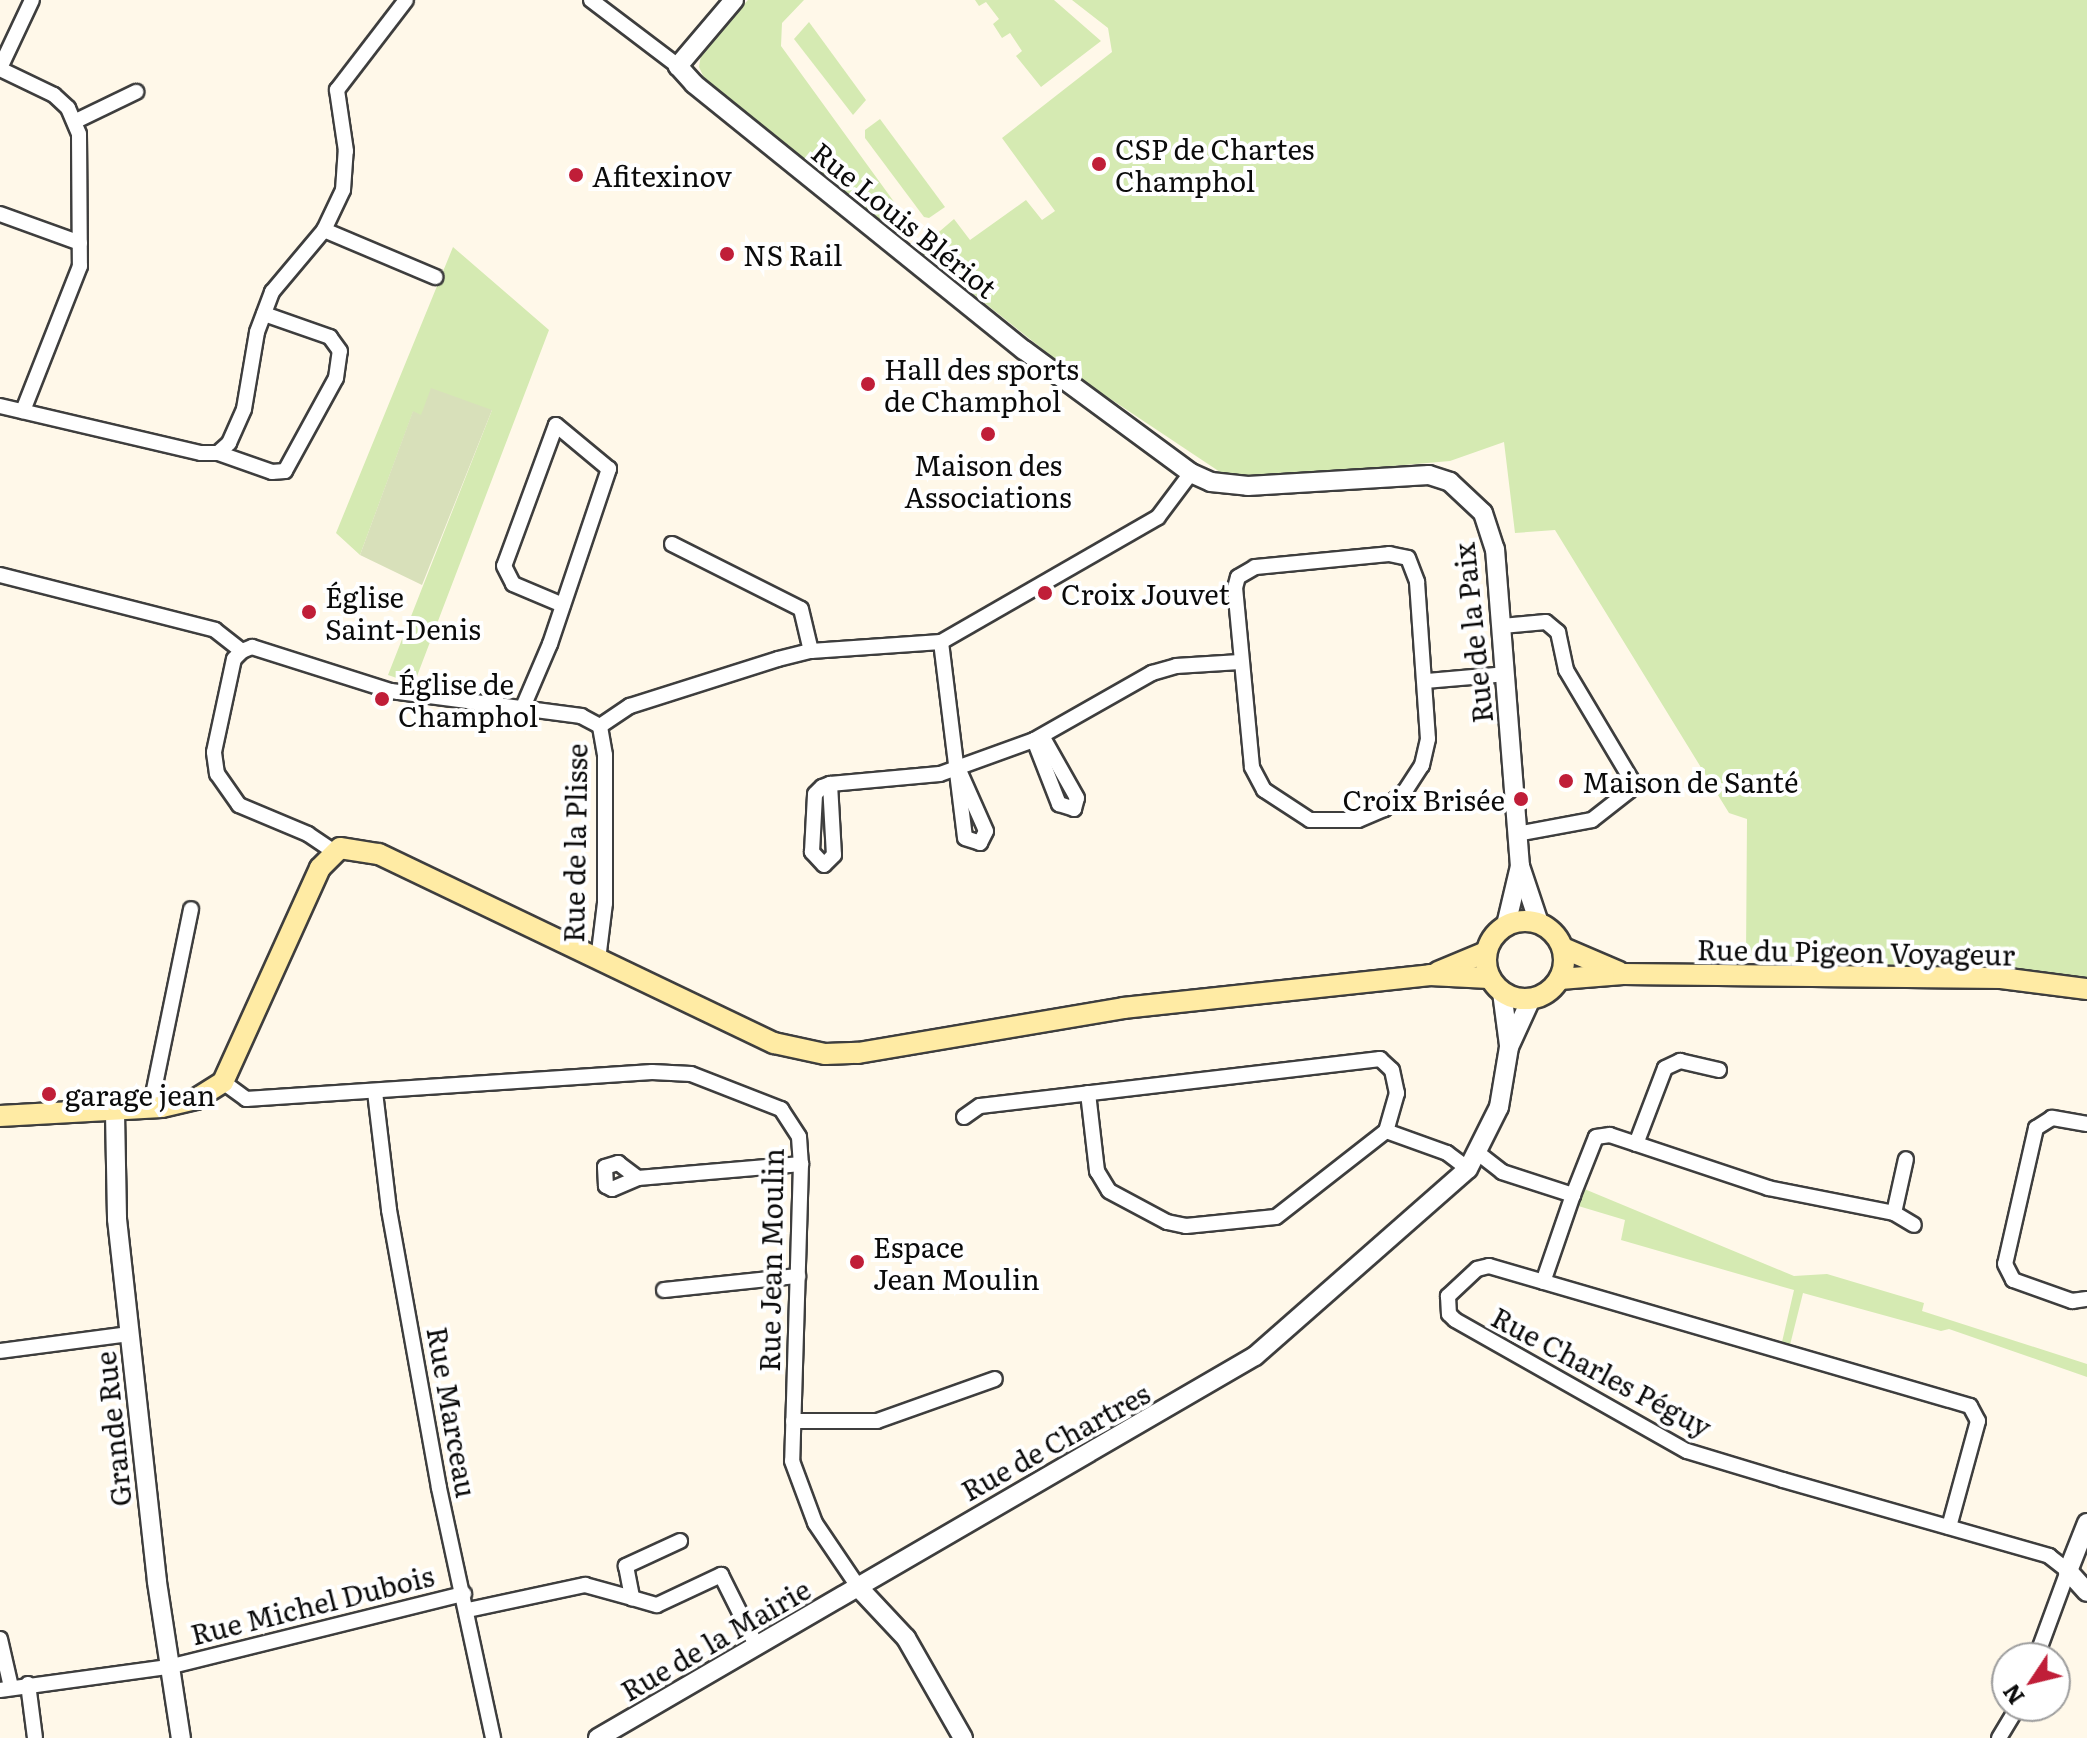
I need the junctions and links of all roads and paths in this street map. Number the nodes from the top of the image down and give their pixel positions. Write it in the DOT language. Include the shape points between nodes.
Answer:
graph roads {
  1 [pos="32,0"];
  2 [pos="406,0"];
  3 [pos="591,0"];
  4 [pos="734,0"];
  5 [pos="678,66"];
  6 [pos="0,68"];
  7 [pos="136,92"];
  8 [pos="76,121"];
  9 [pos="0,214"];
  10 [pos="324,230"];
  11 [pos="80,243"];
  12 [pos="435,277"];
  13 [pos="264,314"];
  14 [pos="0,406"];
  15 [pos="23,411"];
  16 [pos="218,453"];
  17 [pos="1191,473"];
  18 [pos="672,544"];
  19 [pos="0,575"];
  20 [pos="563,605"];
  21 [pos="1502,626"];
  22 [pos="941,642"];
  23 [pos="242,651"];
  24 [pos="811,651"];
  25 [pos="1240,662"];
  26 [pos="1506,674"];
  27 [pos="1426,681"];
  28 [pos="523,707"];
  29 [pos="600,726"];
  30 [pos="958,768"];
  31 [pos="830,784"];
  32 [pos="1517,834"];
  33 [pos="333,851"];
  34 [pos="1520,866"];
  35 [pos="191,909"];
  36 [pos="1539,923"];
  37 [pos="1506,925"];
  38 [pos="1563,948"];
  39 [pos="1486,952"];
  40 [pos="598,960"];
  41 [pos="1623,974"];
  42 [pos="1430,975"];
  43 [pos="1560,979"];
  44 [pos="1496,985"];
  45 [pos="2087,989"];
  46 [pos="1531,999"];
  47 [pos="1509,1047"];
  48 [pos="1719,1070"];
  49 [pos="223,1082"];
  50 [pos="375,1092"];
  51 [pos="1088,1093"];
  52 [pos="150,1109"];
  53 [pos="115,1113"];
  54 [pos="0,1116"];
  55 [pos="964,1117"];
  56 [pos="2087,1124"];
  57 [pos="1386,1131"];
  58 [pos="1636,1144"];
  59 [pos="1906,1159"];
  60 [pos="1473,1161"];
  61 [pos="801,1164"];
  62 [pos="638,1178"];
  63 [pos="1573,1195"];
  64 [pos="1894,1213"];
  65 [pos="1914,1225"];
  66 [pos="798,1276"];
  67 [pos="1543,1282"];
  68 [pos="664,1290"];
  69 [pos="2087,1299"];
  70 [pos="130,1334"];
  71 [pos="0,1351"];
  72 [pos="995,1379"];
  73 [pos="793,1421"];
  74 [pos="2087,1523"];
  75 [pos="1949,1527"];
  76 [pos="680,1541"];
  77 [pos="2068,1571"];
  78 [pos="859,1588"];
  79 [pos="2087,1592"];
  80 [pos="464,1594"];
  81 [pos="632,1598"];
  82 [pos="468,1610"];
  83 [pos="0,1639"];
  84 [pos="2042,1642"];
  85 [pos="756,1645"];
  86 [pos="173,1664"];
  87 [pos="28,1684"];
  88 [pos="6,1689"];
  89 [pos="35,1738"];
  90 [pos="181,1738"];
  91 [pos="493,1738"];
  92 [pos="598,1738"];
  93 [pos="963,1738"];
  1 -- 6 [label="street"];
  2 -- 10 [label="street" via="337,90 345,176"];
  3 -- 5 [label="street, Rue Louis Blériot"];
  4 -- 5 [label="street"];
  5 -- 17 [label="street, Rue Louis Blériot" via="1016,343"];
  6 -- 8 [label="street" via="54,95"];
  7 -- 8 [label="street"];
  8 -- 11 [label="street"];
  9 -- 11 [label="street"];
  10 -- 12 [label="street"];
  10 -- 13 [label="street" via="277,283"];
  11 -- 15 [label="street" via="80,266"];
  13 -- 16 [label="street" via="244,409 229,443"];
  13 -- 16 [label="street" via="330,337 340,351 336,378 285,471 272,472"];
  14 -- 15 [label="street"];
  15 -- 16 [label="street"];
  17 -- 21 [label="street, Rue de la Paix" via="1230,486 1403,473 1450,482 1483,513 1491,531"];
  17 -- 22 [label="street" via="1158,517"];
  18 -- 24 [label="street" via="789,600 806,620"];
  19 -- 23 [label="street" via="215,630"];
  20 -- 20 [label="street" via="609,469 556,425 504,566 513,584"];
  20 -- 28 [label="street"];
  21 -- 26 [label="street, Rue de la Paix"];
  21 -- 32 [label="street" via="1546,622 1558,632 1566,670 1631,779 1629,791 1592,820"];
  22 -- 24 [label="street"];
  22 -- 30 [label="street"];
  23 -- 28 [label="street" via="252,647 391,691"];
  23 -- 33 [label="street" via="234,659 214,752 217,774 239,805"];
  24 -- 29 [label="street" via="630,706"];
  25 -- 27 [label="street" via="1235,588 1244,571 1399,555 1415,568"];
  25 -- 27 [label="street" via="1252,767 1264,790 1310,820 1358,820 1384,809 1405,791 1422,765 1428,739"];
  25 -- 30 [label="street" via="1152,673 1038,738"];
  26 -- 27 [label="street"];
  26 -- 32 [label="street, Rue de la Paix"];
  28 -- 29 [label="street" via="581,716"];
  29 -- 40 [label="street, Rue de la Plisse" via="605,755 605,903"];
  30 -- 31 [label="street"];
  31 -- 31 [label="street" via="815,794 812,852 824,865 834,855"];
  32 -- 34 [label="street, Rue de la Paix"];
  33 -- 40 [label="main road" via="379,854"];
  33 -- 49 [label="main road" via="320,868"];
  34 -- 36 [label="street, Rue de la Paix"];
  34 -- 37 [label="street, Rue de la Paix"];
  35 -- 52 [label="street"];
  36 -- 37 [label="main road"];
  36 -- 38 [label="main road"];
  37 -- 39 [label="main road"];
  38 -- 41 [label="main road, Rue du Pigeon Voyageur"];
  38 -- 43 [label="main road"];
  39 -- 42 [label="main road"];
  39 -- 44 [label="main road"];
  40 -- 42 [label="main road" via="774,1043 825,1054 858,1053 1123,1008"];
  41 -- 43 [label="main road, Rue du Pigeon Voyageur"];
  41 -- 45 [label="main road, Rue du Pigeon Voyageur" via="2001,978"];
  42 -- 44 [label="main road"];
  43 -- 46 [label="main road" via="1548,993"];
  44 -- 46 [label="main road"];
  44 -- 47 [label="street"];
  46 -- 47 [label="street"];
  47 -- 60 [label="street" via="1499,1107"];
  48 -- 58 [label="street" via="1680,1061 1665,1068"];
  49 -- 50 [label="street, Rue Jean Moulin" via="246,1099"];
  49 -- 52 [label="main road" via="196,1099"];
  50 -- 61 [label="street, Rue Jean Moulin" via="652,1072 691,1074 781,1109 799,1137"];
  50 -- 80 [label="street, Rue Marceau" via="389,1210"];
  51 -- 55 [label="street" via="980,1106"];
  51 -- 57 [label="street" via="1380,1059 1392,1070 1397,1093"];
  51 -- 57 [label="street" via="1097,1171 1109,1191 1167,1222 1186,1226 1276,1217"];
  52 -- 53 [label="main road"];
  53 -- 54 [label="main road"];
  53 -- 70 [label="street, Grande Rue" via="117,1219"];
  56 -- 69 [label="street" via="2052,1118 2036,1128 2005,1264 2013,1280 2072,1301"];
  57 -- 60 [label="street"];
  58 -- 63 [label="street, Rue Charles Péguy" via="1610,1135 1596,1137"];
  58 -- 64 [label="street" via="1768,1188"];
  59 -- 64 [label="street"];
  60 -- 63 [label="street"];
  60 -- 78 [label="street, Rue de Chartres" via="1276,1338 1138,1428 1105,1440 1031,1482"];
  61 -- 62 [label="street"];
  61 -- 66 [label="street, Rue Jean Moulin"];
  63 -- 67 [label="street, Rue Charles Péguy"];
  64 -- 65 [label="street"];
  66 -- 68 [label="street"];
  66 -- 73 [label="street, Rue Jean Moulin"];
  67 -- 75 [label="street, Rue Charles Péguy" via="1970,1406 1978,1421"];
  67 -- 75 [label="street, Rue Charles Péguy" via="1483,1266 1448,1296 1449,1314 1687,1451"];
  70 -- 71 [label="street"];
  70 -- 86 [label="street, Grande Rue" via="157,1582"];
  72 -- 73 [label="street" via="877,1421"];
  73 -- 78 [label="street, Rue Jean Moulin" via="797,1484 846,1576"];
  74 -- 77 [label="street"];
  75 -- 77 [label="street, Rue Charles Péguy" via="2049,1556"];
  76 -- 81 [label="street" via="626,1566"];
  77 -- 79 [label="street"];
  77 -- 84 [label="street"];
  78 -- 85 [label="street, Rue de la Mairie"];
  78 -- 93 [label="street" via="906,1638"];
  80 -- 82 [label="street, Rue Marceau"];
  80 -- 86 [label="street, Rue Michel Dubois"];
  81 -- 82 [label="street" via="585,1585"];
  81 -- 85 [label="street" via="657,1605 721,1575"];
  82 -- 91 [label="street, Rue Marceau"];
  83 -- 88 [label="street"];
  85 -- 92 [label="street, Rue de la Mairie"];
  86 -- 87 [label="street, Rue Michel Dubois"];
  86 -- 90 [label="street, Grande Rue"];
  87 -- 88 [label="street, Rue Michel Dubois"];
  87 -- 89 [label="street"];
}
